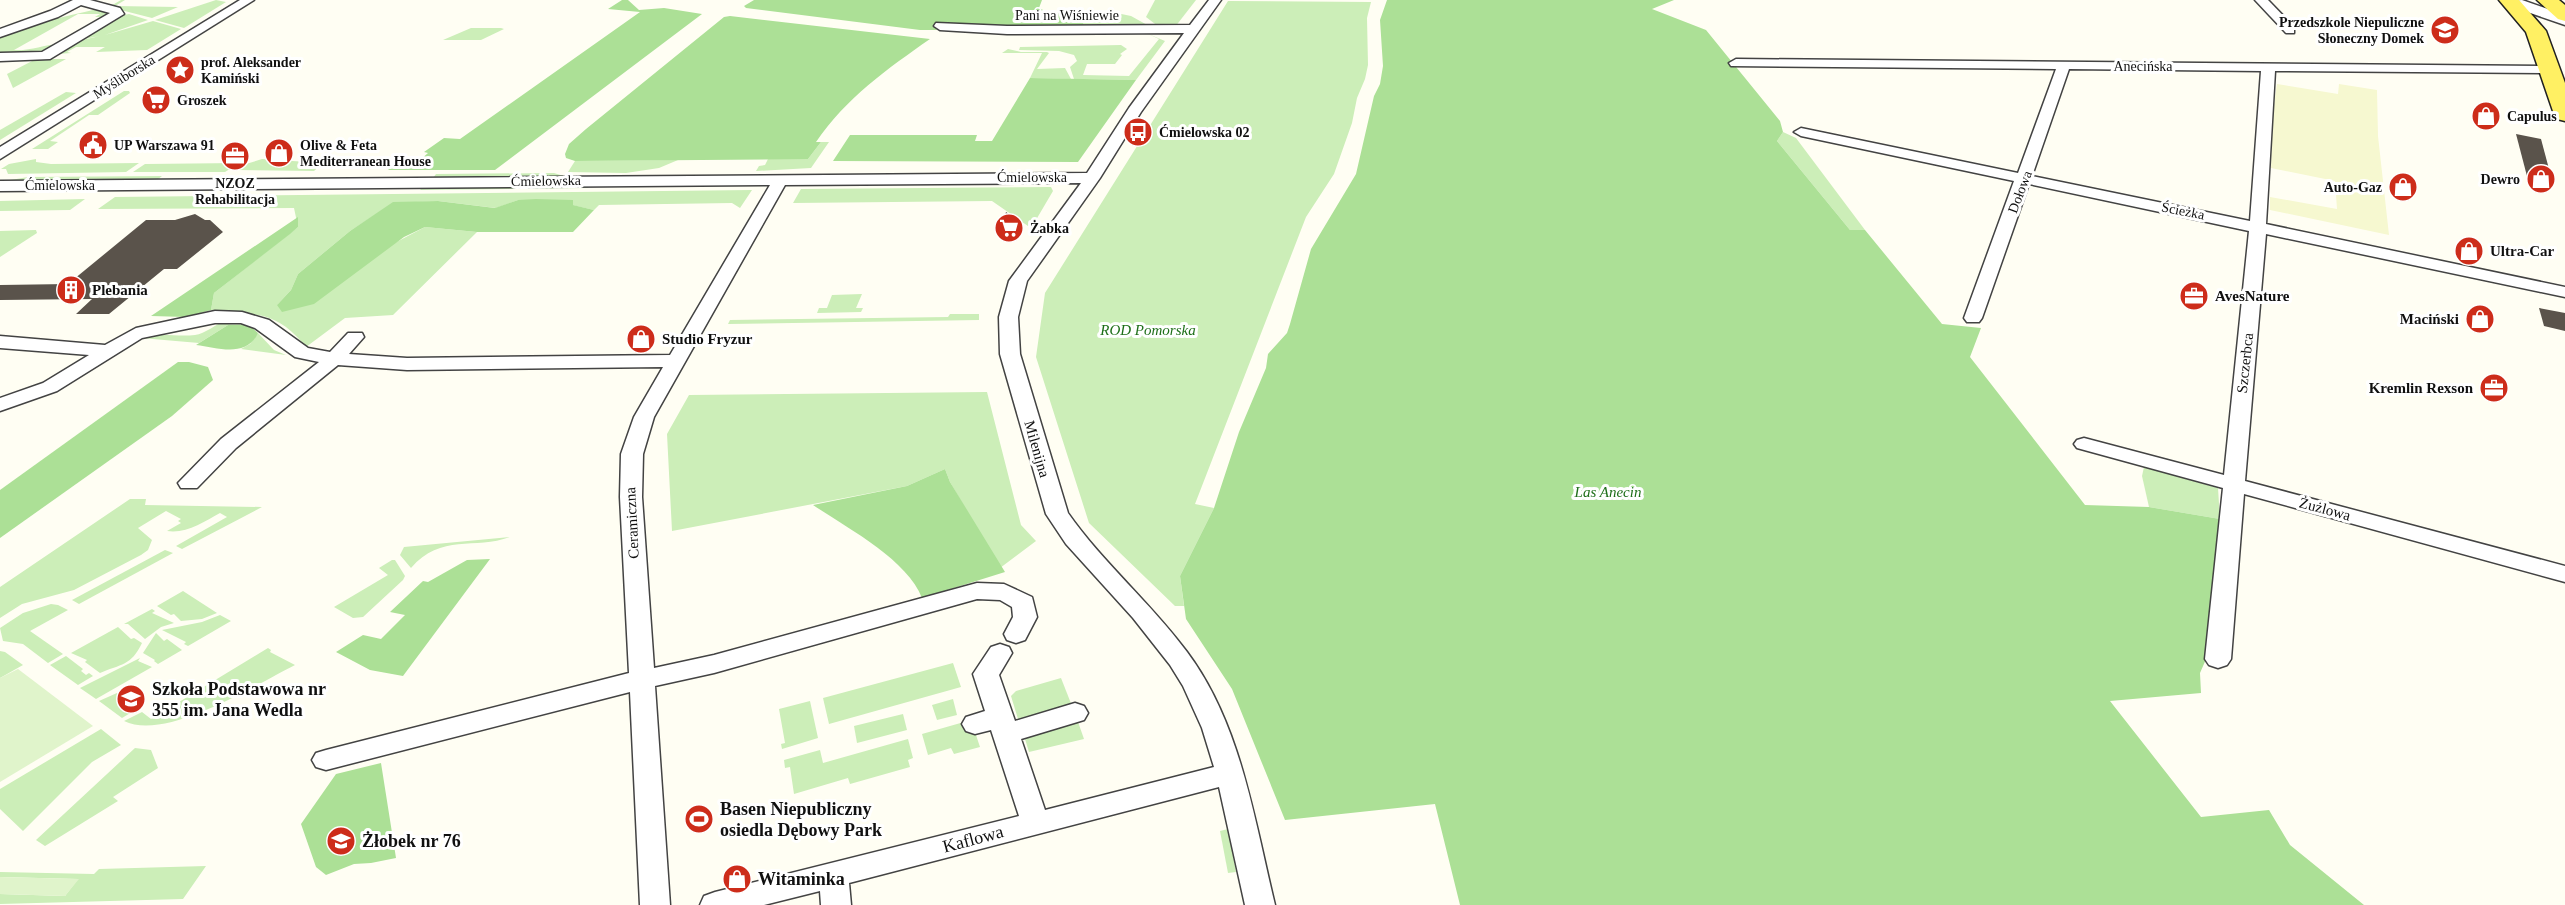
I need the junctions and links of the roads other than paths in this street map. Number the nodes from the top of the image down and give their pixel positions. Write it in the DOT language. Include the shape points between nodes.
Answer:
graph roads {
  1 [pos="248,0"];
  2 [pos="1215,0"];
  3 [pos="2261,0"];
  4 [pos="2502,0"];
  5 [pos="2510,0"];
  6 [pos="2547,0"];
  7 [pos="81,1"];
  8 [pos="2565,15"];
  9 [pos="2565,21"];
  10 [pos="940,26"];
  11 [pos="1194,29"];
  12 [pos="2290,30"];
  13 [pos="2536,31"];
  14 [pos="0,33"];
  15 [pos="45,56"];
  16 [pos="68,56"];
  17 [pos="0,57"];
  18 [pos="1736,63"];
  19 [pos="2064,66"];
  20 [pos="2268,67"];
  21 [pos="2550,69"];
  22 [pos="2565,114"];
  23 [pos="1801,132"];
  24 [pos="0,154"];
  25 [pos="1092,178"];
  26 [pos="781,179"];
  27 [pos="2025,179"];
  28 [pos="0,186"];
  29 [pos="2258,227"];
  30 [pos="2565,292"];
  31 [pos="1973,318"];
  32 [pos="356,338"];
  33 [pos="0,342"];
  34 [pos="110,351"];
  35 [pos="336,359"];
  36 [pos="674,361"];
  37 [pos="0,405"];
  38 [pos="2084,444"];
  39 [pos="189,483"];
  40 [pos="2234,484"];
  41 [pos="2565,574"];
  42 [pos="2218,659"];
  43 [pos="642,681"];
  44 [pos="1075,713"];
  45 [pos="993,727"];
  46 [pos="326,760"];
  47 [pos="1230,774"];
  48 [pos="1035,823"];
  49 [pos="833,875"];
  50 [pos="655,905"];
  51 [pos="715,905"];
  52 [pos="836,905"];
  53 [pos="1260,905"];
  1 -- 24 [label="street, Myśliborska"];
  2 -- 11 [label="street, Milenijna"];
  3 -- 12 [label="street"];
  4 -- 5 [label="street"];
  5 -- 9 [label="street"];
  5 -- 13 [label="main road"];
  6 -- 8 [label="main road"];
  7 -- 14 [label="street"];
  7 -- 15 [label="street" via="118,14"];
  9 -- 13 [label="street"];
  10 -- 11 [label="street, Pani na Wiśniewie" via="1007,30"];
  11 -- 25 [label="street, Milenijna" via="1134,111"];
  13 -- 21 [label="main road"];
  15 -- 16 [label="street"];
  15 -- 17 [label="street"];
  18 -- 19 [label="street, Anecińska"];
  19 -- 20 [label="street, Anecińska"];
  19 -- 27 [label="street, Dołowa"];
  20 -- 21 [label="street, Anecińska"];
  20 -- 29 [label="street, Szczerbca"];
  21 -- 22 [label="main road"];
  23 -- 27 [label="street, Ścieżka"];
  25 -- 26 [label="street, Ćmielowska"];
  25 -- 47 [label="street, Milenijna" via="1018,281 1006,328 1010,354 1057,514 1074,539 1179,658 1215,728"];
  26 -- 28 [label="street, Ćmielowska"];
  26 -- 36 [label="street, Ceramiczna"];
  27 -- 29 [label="street, Ścieżka"];
  27 -- 31 [label="street, Dołowa"];
  29 -- 30 [label="street, Ścieżka"];
  29 -- 40 [label="street, Szczerbca"];
  32 -- 35 [label="street"];
  33 -- 34 [label="street"];
  34 -- 35 [label="street" via="136,334 215,317 262,324 307,354"];
  34 -- 37 [label="street" via="50,387"];
  35 -- 36 [label="street" via="408,364"];
  35 -- 39 [label="street" via="266,413"];
  36 -- 43 [label="street, Ceramiczna" via="644,417 630,469"];
  38 -- 40 [label="street, Żużlowa"];
  40 -- 41 [label="street, Żużlowa"];
  40 -- 42 [label="street, Szczerbca"];
  43 -- 45 [label="street" via="977,591 1004,592 1024,603 1025,617 986,674"];
  43 -- 46 [label="street"];
  43 -- 50 [label="street, Ceramiczna"];
  44 -- 45 [label="street"];
  45 -- 48 [label="street"];
  47 -- 48 [label="street, Kaflowa"];
  47 -- 53 [label="street, Milenijna"];
  48 -- 49 [label="street, Kaflowa"];
  49 -- 51 [label="street, Kaflowa"];
  49 -- 52 [label="street"];
}
